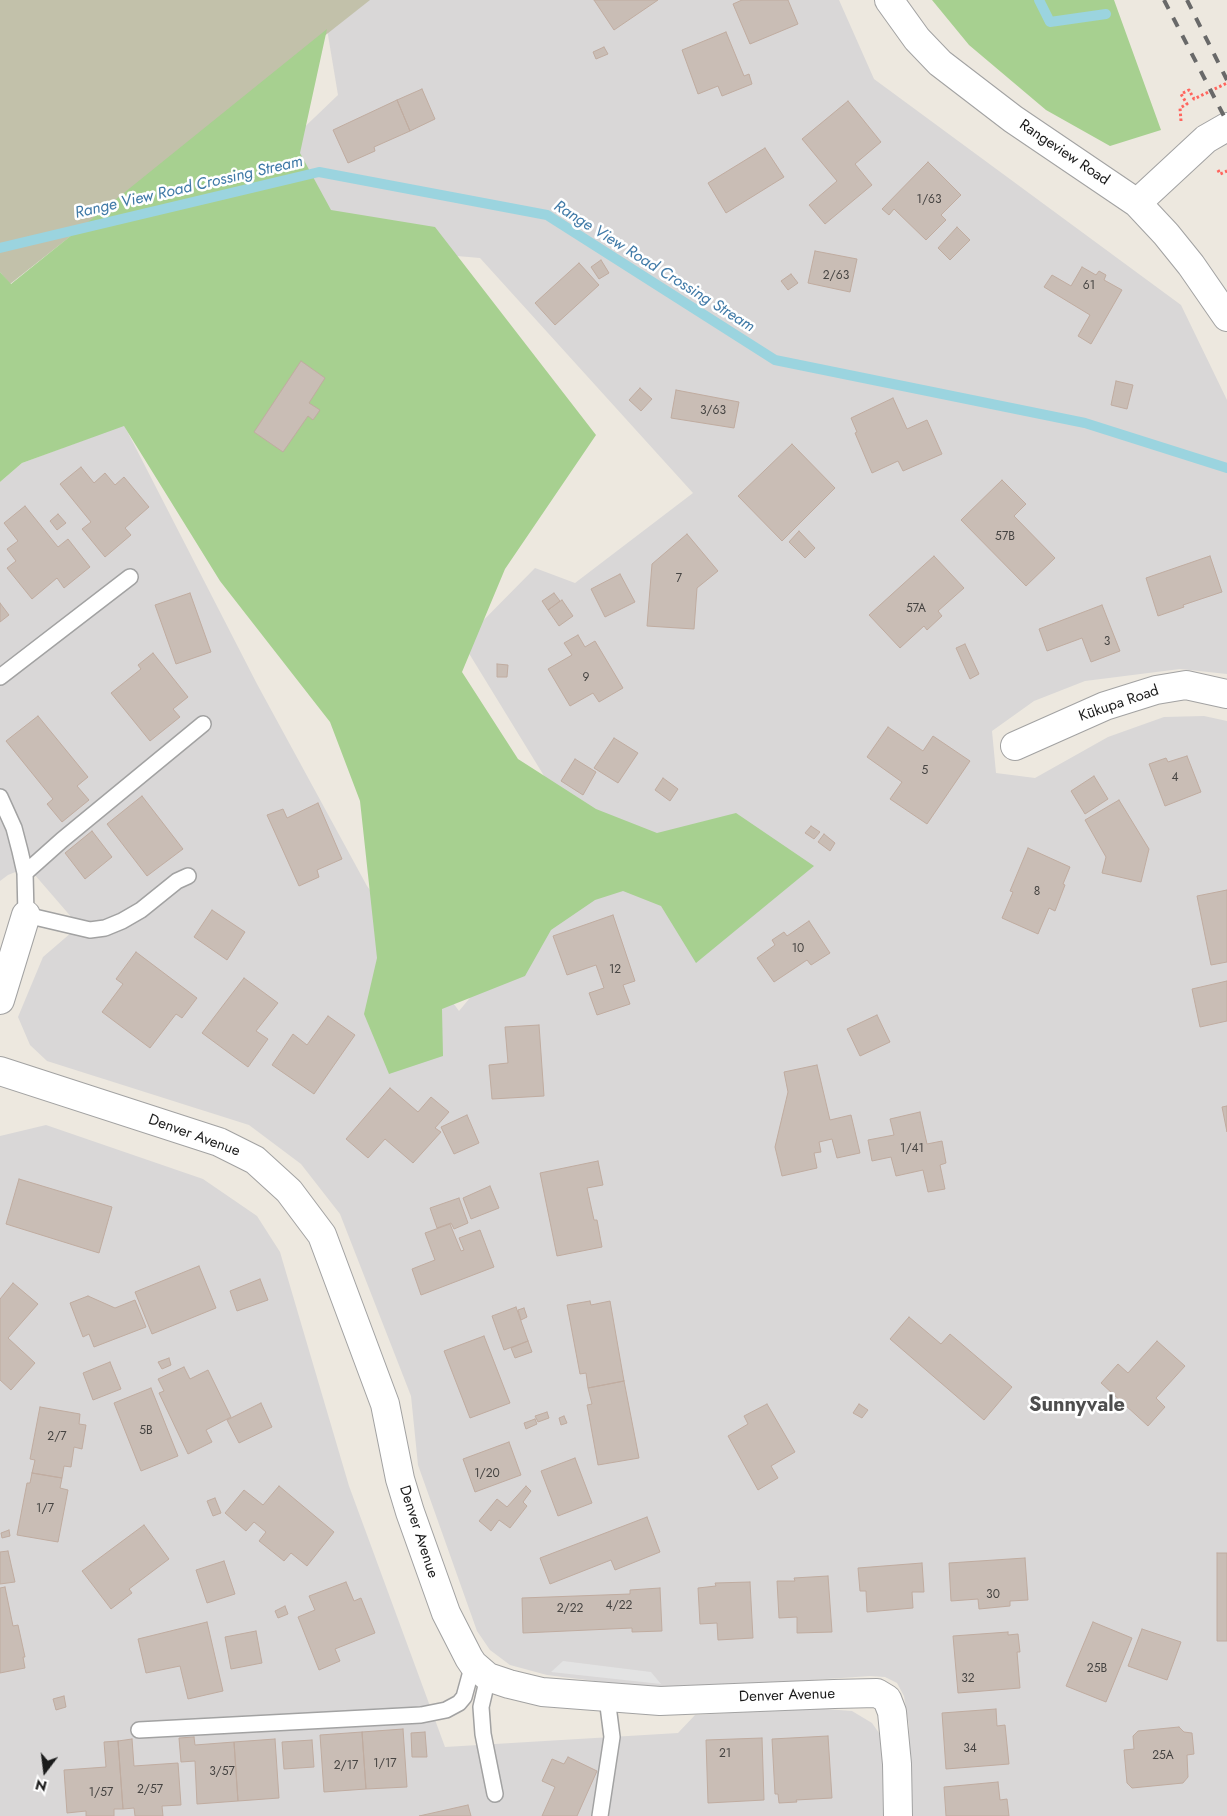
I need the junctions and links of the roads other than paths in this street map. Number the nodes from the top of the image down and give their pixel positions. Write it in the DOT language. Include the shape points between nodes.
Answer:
graph roads {
  1 [pos="888,0"];
  2 [pos="1227,128"];
  3 [pos="1137,203"];
  4 [pos="1227,317"];
  5 [pos="130,577"];
  6 [pos="0,677"];
  7 [pos="1227,694"];
  8 [pos="203,724"];
  9 [pos="1015,746"];
  10 [pos="0,797"];
  11 [pos="25,874"];
  12 [pos="188,876"];
  13 [pos="26,915"];
  14 [pos="0,1000"];
  15 [pos="0,1071"];
  16 [pos="480,1670"];
  17 [pos="607,1698"];
  18 [pos="139,1730"];
  19 [pos="495,1794"];
  20 [pos="600,1816"];
  21 [pos="898,1816"];
  1 -- 3 [label="street, Rangeview Road" via="940,63 1013,119"];
  2 -- 3 [label="street" via="1206,139"];
  3 -- 4 [label="street, Rangeview Road" via="1191,265"];
  5 -- 6 [label="lane"];
  7 -- 9 [label="street, Kūkupa Road" via="1186,685 1156,690 1105,706"];
  8 -- 11 [label="lane"];
  10 -- 11 [label="lane" via="14,828"];
  11 -- 13 [label="lane"];
  12 -- 13 [label="lane" via="122,922 104,928 90,930"];
  13 -- 14 [label="street"];
  15 -- 16 [label="street, Denver Avenue" via="219,1142 255,1160 289,1191 322,1235 385,1404 400,1479 446,1613"];
  16 -- 17 [label="street, Denver Avenue" via="508,1684 542,1692"];
  16 -- 18 [label="lane" via="459,1703 446,1710 421,1715"];
  16 -- 19 [label="lane" via="483,1734"];
  17 -- 20 [label="lane" via="612,1737"];
  17 -- 21 [label="street, Denver Avenue" via="660,1701 877,1693 888,1699 892,1712"];
}
